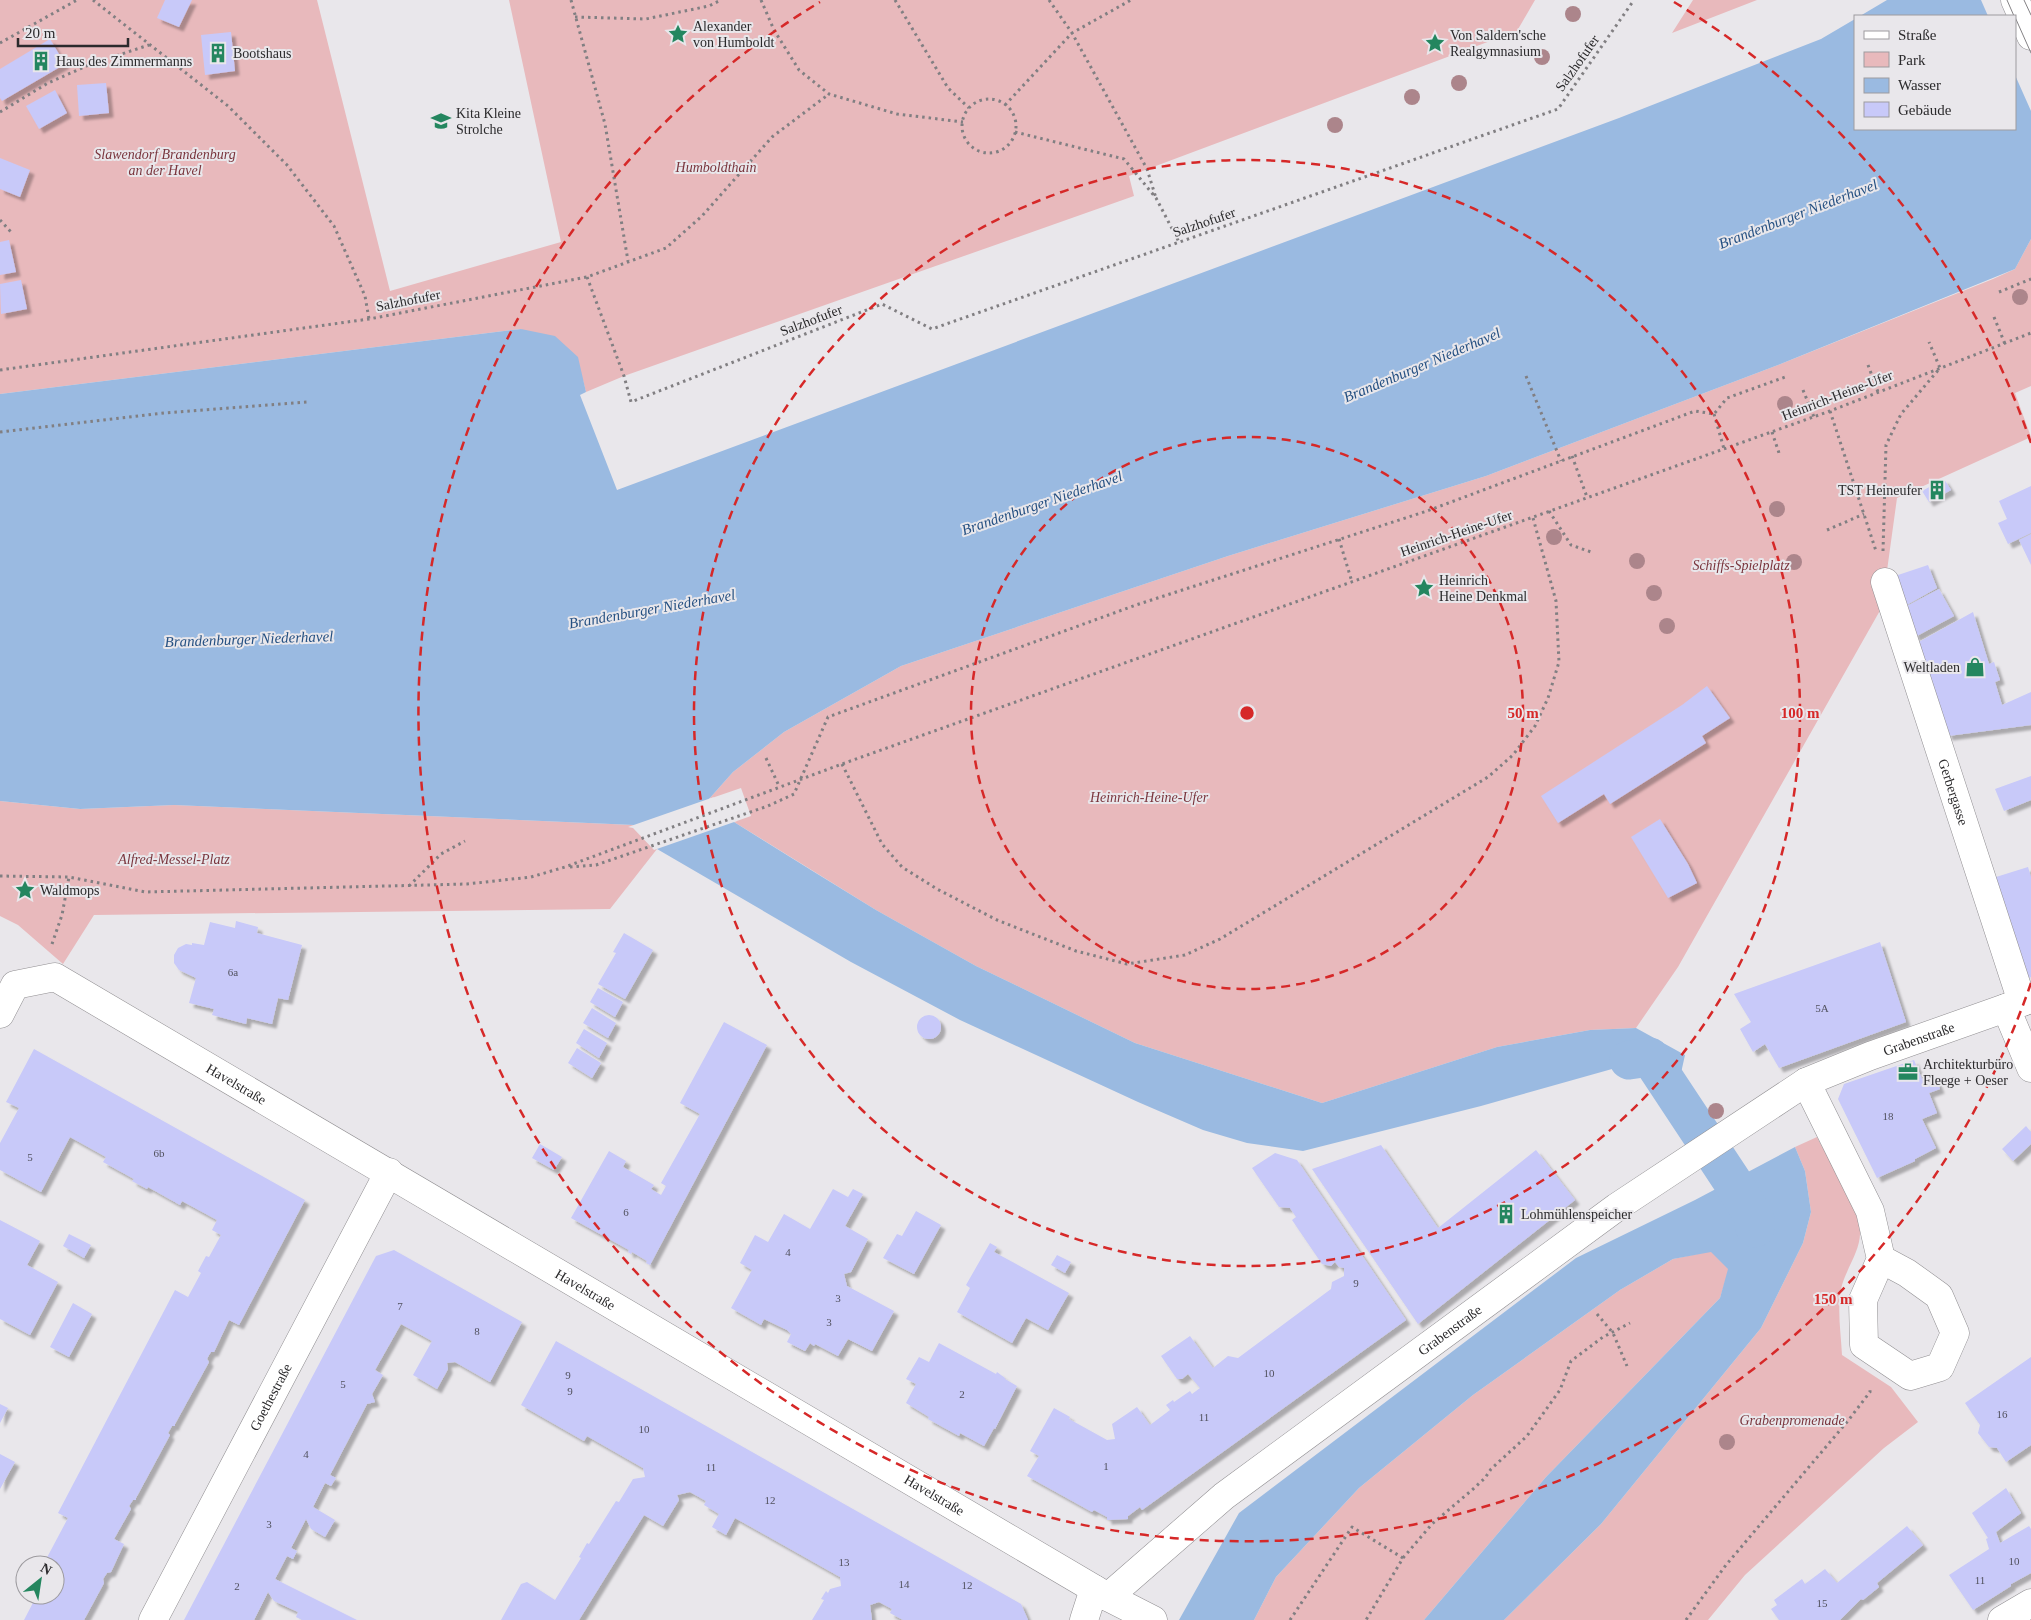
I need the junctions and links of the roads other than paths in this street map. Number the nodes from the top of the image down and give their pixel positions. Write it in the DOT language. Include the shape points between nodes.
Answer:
graph roads {
  1 [pos="2015,0"];
  2 [pos="2031,36"];
  3 [pos="1883,568"];
  4 [pos="2020,1003"];
  5 [pos="0,1014"];
  6 [pos="2031,1068"];
  7 [pos="1806,1082"];
  8 [pos="389,1172"];
  9 [pos="1881,1258"];
  10 [pos="2031,1603"];
  11 [pos="1123,1607"];
  12 [pos="153,1620"];
  13 [pos="1084,1620"];
  14 [pos="2002,1620"];
  1 -- 2 [label="street"];
  3 -- 4 [label="street, Gerbergasse"];
  4 -- 6 [label="street, Gerbergasse"];
  4 -- 7 [label="street, Grabenstraße"];
  5 -- 8 [label="street, Havelstraße" via="27,983 55,977"];
  7 -- 9 [label="street" via="1870,1211"];
  7 -- 11 [label="street, Grabenstraße" via="1575,1238 1224,1496"];
  8 -- 11 [label="street, Havelstraße"];
  8 -- 12 [label="street, Goethestraße"];
  10 -- 14 [label="street"];
  11 -- 13 [label="street"];
}
